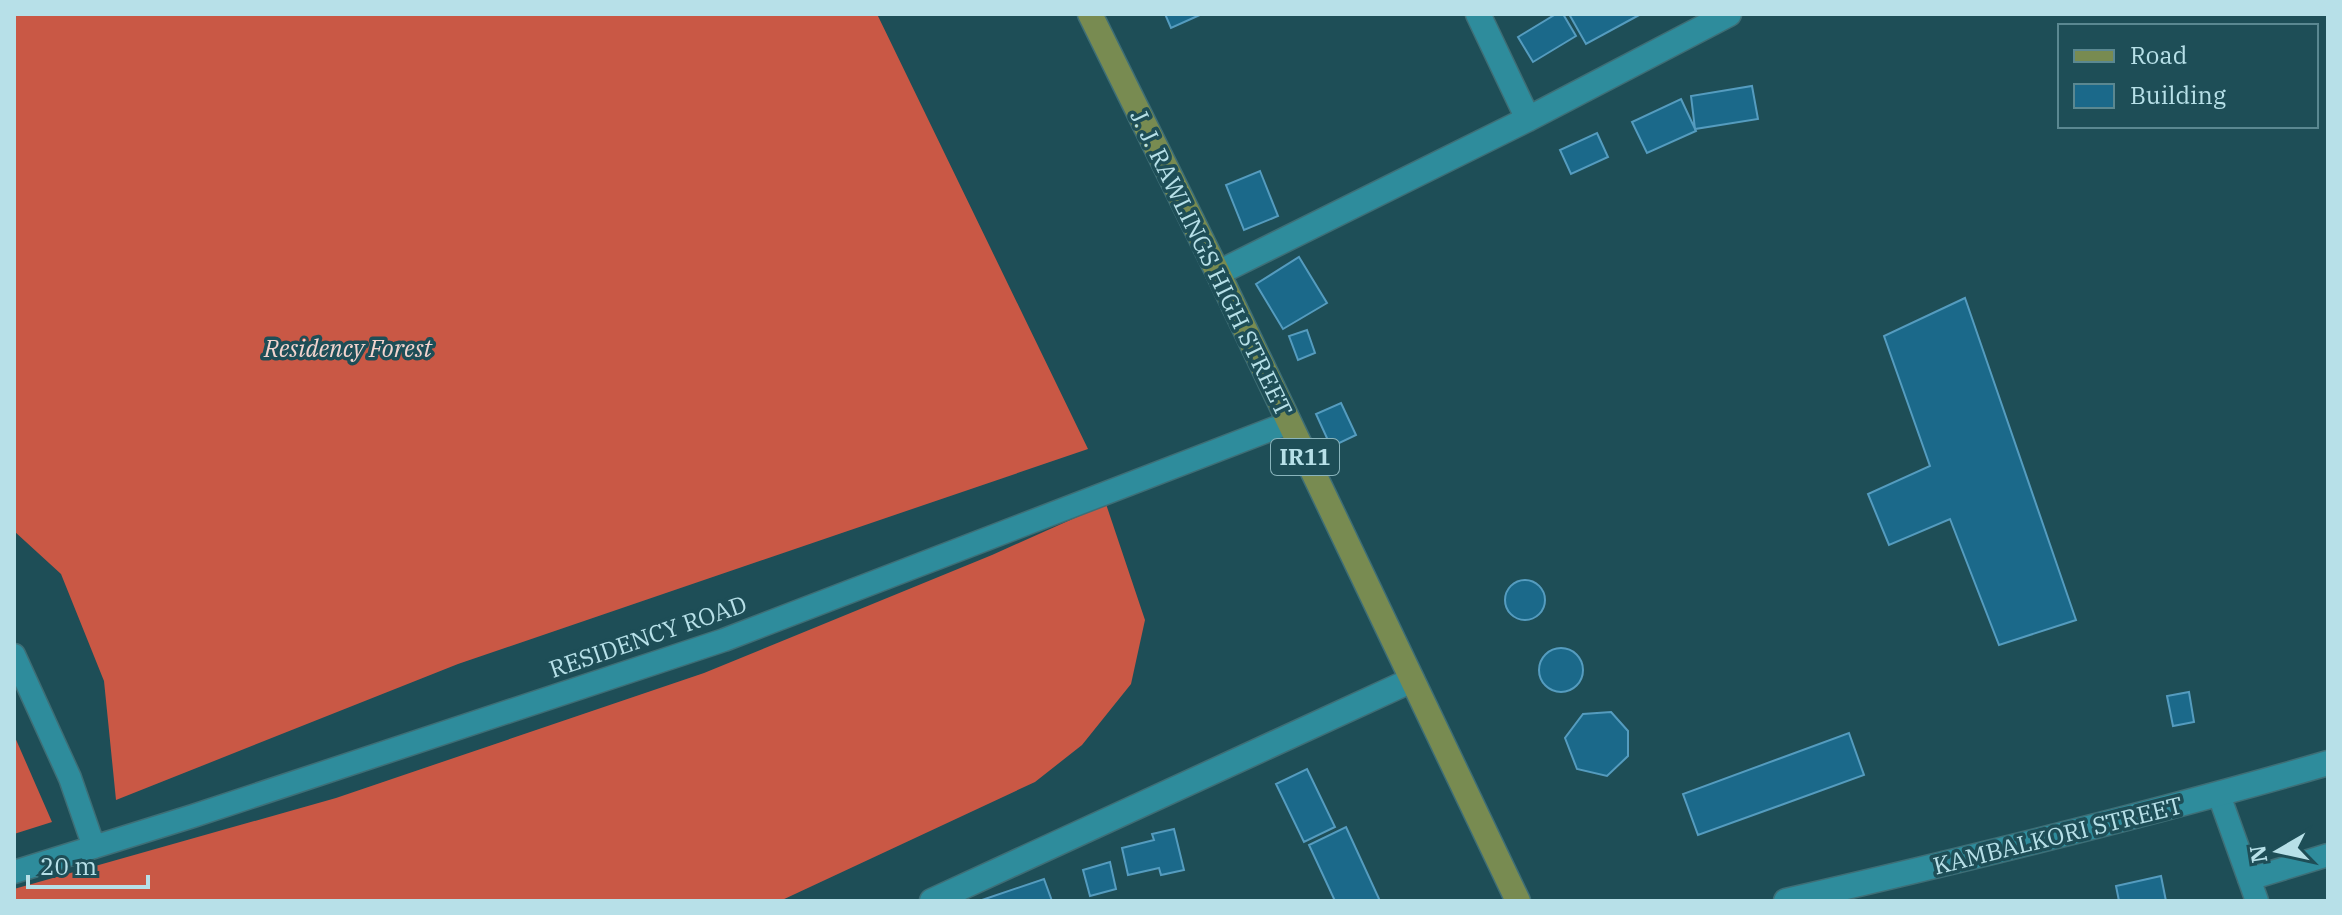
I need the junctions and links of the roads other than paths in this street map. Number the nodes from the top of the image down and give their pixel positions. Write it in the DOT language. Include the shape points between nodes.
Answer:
graph roads {
  1 [pos="1090,14"];
  2 [pos="1478,14"];
  3 [pos="1729,14"];
  4 [pos="1528,119"];
  5 [pos="1218,273"];
  6 [pos="1288,423"];
  7 [pos="14,655"];
  8 [pos="1412,680"];
  9 [pos="2328,763"];
  10 [pos="2219,795"];
  11 [pos="94,847"];
  12 [pos="2328,855"];
  13 [pos="14,872"];
  14 [pos="2249,879"];
  15 [pos="932,901"];
  16 [pos="1518,901"];
  17 [pos="1786,901"];
  18 [pos="2257,901"];
  1 -- 5 [label="main road, J. J. RAWLINGS HIGH STREET / IR11"];
  2 -- 4 [label="street"];
  3 -- 4 [label="street"];
  4 -- 5 [label="street"];
  5 -- 6 [label="main road, J. J. RAWLINGS HIGH STREET / IR11"];
  6 -- 8 [label="main road, J. J. RAWLINGS HIGH STREET / IR11"];
  6 -- 11 [label="lane, RESIDENCY ROAD" via="724,640"];
  7 -- 11 [label="lane" via="70,778"];
  8 -- 15 [label="street"];
  8 -- 16 [label="main road, J. J. RAWLINGS HIGH STREET / IR11"];
  9 -- 10 [label="street, KAMBALKORI STREET"];
  10 -- 14 [label="lane"];
  10 -- 17 [label="street, KAMBALKORI STREET"];
  11 -- 13 [label="lane, RESIDENCY ROAD"];
  12 -- 14 [label="lane"];
  14 -- 18 [label="lane"];
}
